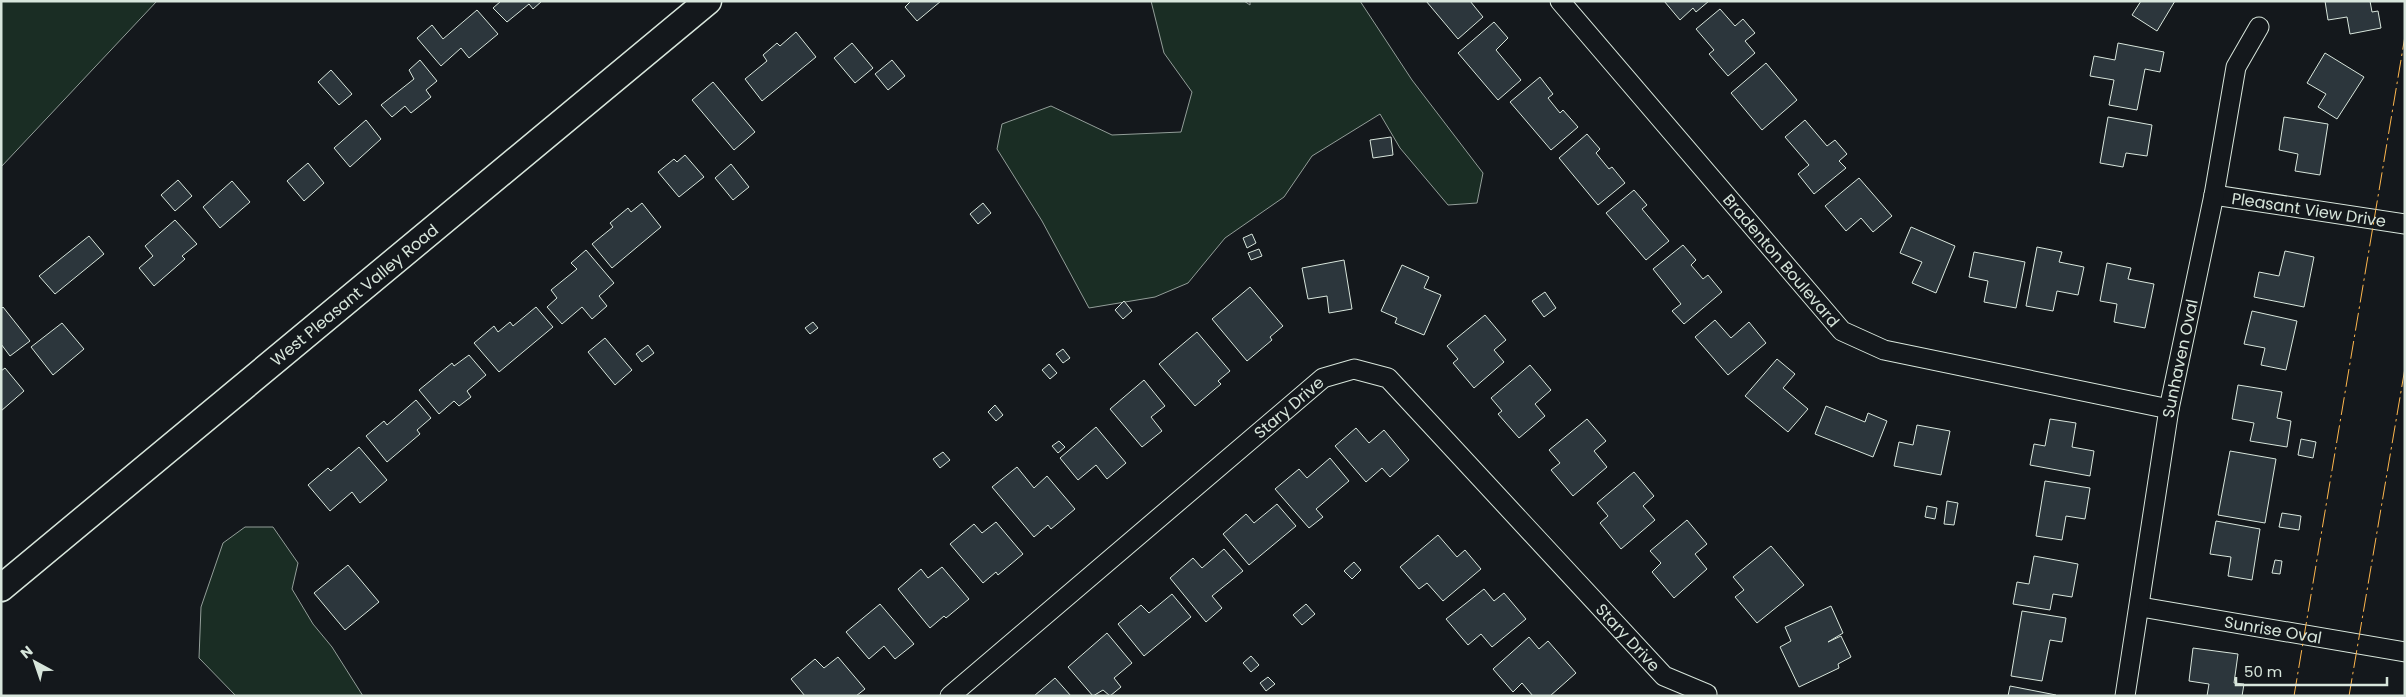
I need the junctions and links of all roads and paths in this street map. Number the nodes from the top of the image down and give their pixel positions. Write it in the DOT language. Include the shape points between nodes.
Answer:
graph roads {
  1 [pos="708,1"];
  2 [pos="1560,1"];
  3 [pos="2259,27"];
  4 [pos="2214,195"];
  5 [pos="2405,224"];
  6 [pos="2169,409"];
  7 [pos="1,588"];
  8 [pos="2141,607"];
  9 [pos="2405,652"];
  10 [pos="1707,694"];
  11 [pos="950,696"];
  12 [pos="2125,696"];
  1 -- 7 [label="main road, West Pleasant Valley Road"];
  2 -- 6 [label="street, Bradenton Boulevard" via="1842,332 1884,350"];
  3 -- 4 [label="street, Sunhaven Oval" via="2236,67"];
  4 -- 5 [label="street, Pleasant View Drive"];
  4 -- 6 [label="street, Sunhaven Oval"];
  6 -- 8 [label="street, Sunhaven Oval"];
  8 -- 9 [label="street, Sunrise Oval"];
  8 -- 12 [label="street, Sunhaven Oval"];
  10 -- 11 [label="street, Stary Drive" via="1664,676 1388,378 1354,369 1323,378"];
}
